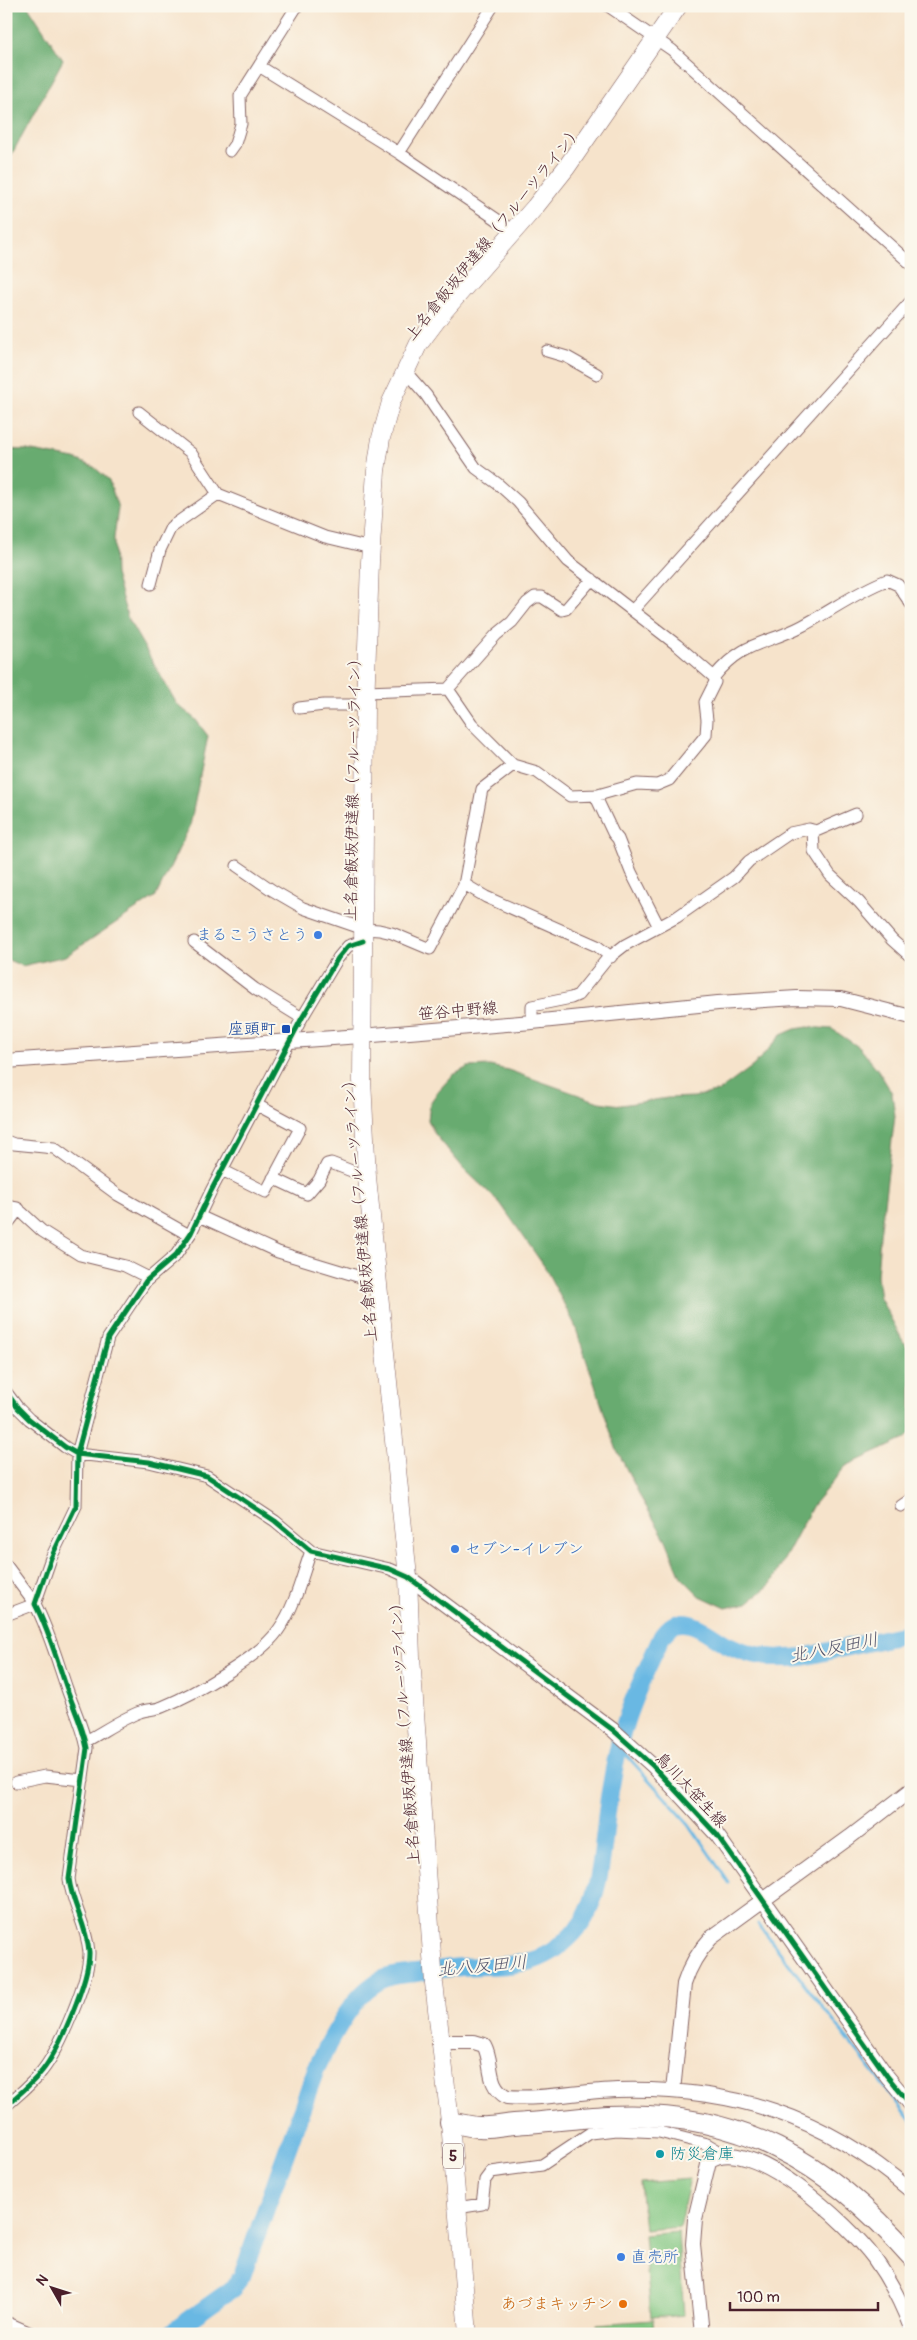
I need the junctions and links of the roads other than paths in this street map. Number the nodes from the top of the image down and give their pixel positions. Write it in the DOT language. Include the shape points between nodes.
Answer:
graph roads {
  1 [pos="297,6"];
  2 [pos="493,6"];
  3 [pos="608,6"];
  4 [pos="678,6"];
  5 [pos="657,38"];
  6 [pos="259,66"];
  7 [pos="230,151"];
  8 [pos="399,153"];
  9 [pos="514,231"];
  10 [pos="911,264"];
  11 [pos="911,300"];
  12 [pos="547,351"];
  13 [pos="405,371"];
  14 [pos="596,374"];
  15 [pos="139,412"];
  16 [pos="218,494"];
  17 [pos="371,548"];
  18 [pos="592,580"];
  19 [pos="151,584"];
  20 [pos="911,604"];
  21 [pos="633,610"];
  22 [pos="714,677"];
  23 [pos="448,689"];
  24 [pos="366,699"];
  25 [pos="299,708"];
  26 [pos="513,765"];
  27 [pos="595,795"];
  28 [pos="856,814"];
  29 [pos="813,830"];
  30 [pos="237,866"];
  31 [pos="464,884"];
  32 [pos="659,927"];
  33 [pos="364,935"];
  34 [pos="194,942"];
  35 [pos="611,957"];
  36 [pos="911,957"];
  37 [pos="911,1017"];
  38 [pos="302,1018"];
  39 [pos="532,1022"];
  40 [pos="361,1036"];
  41 [pos="289,1042"];
  42 [pos="6,1061"];
  43 [pos="257,1105"];
  44 [pos="6,1141"];
  45 [pos="222,1170"];
  46 [pos="367,1177"];
  47 [pos="273,1178"];
  48 [pos="6,1206"];
  49 [pos="19,1209"];
  50 [pos="199,1216"];
  51 [pos="6,1226"];
  52 [pos="189,1236"];
  53 [pos="149,1278"];
  54 [pos="378,1282"];
  55 [pos="6,1392"];
  56 [pos="77,1454"];
  57 [pos="911,1499"];
  58 [pos="901,1506"];
  59 [pos="311,1551"];
  60 [pos="6,1566"];
  61 [pos="408,1577"];
  62 [pos="35,1604"];
  63 [pos="6,1615"];
  64 [pos="86,1742"];
  65 [pos="83,1780"];
  66 [pos="16,1782"];
  67 [pos="911,1790"];
  68 [pos="764,1901"];
  69 [pos="439,2042"];
  70 [pos="673,2091"];
  71 [pos="911,2105"];
  72 [pos="6,2106"];
  73 [pos="450,2122"];
  74 [pos="724,2154"];
  75 [pos="911,2191"];
  76 [pos="458,2208"];
  77 [pos="911,2236"];
  78 [pos="911,2256"];
  79 [pos="6,2322"];
  80 [pos="911,2327"];
  81 [pos="32,2334"];
  82 [pos="468,2334"];
  83 [pos="702,2334"];
  1 -- 6 [label="street"];
  2 -- 8 [label="street"];
  3 -- 5 [label="street"];
  4 -- 5 [label="main road, 上名倉飯坂伊達線（フルーツライン） / 5"];
  5 -- 9 [label="main road, 上名倉飯坂伊達線（フルーツライン） / 5" via="566,168"];
  5 -- 10 [label="street"];
  6 -- 7 [label="street" via="240,96 241,124"];
  6 -- 8 [label="street"];
  8 -- 9 [label="street"];
  9 -- 13 [label="main road, 上名倉飯坂伊達線（フルーツライン） / 5" via="430,328"];
  11 -- 21 [label="street"];
  12 -- 14 [label="street" via="567,357"];
  13 -- 17 [label="main road, 上名倉飯坂伊達線（フルーツライン） / 5" via="391,402 381,438"];
  13 -- 18 [label="street" via="426,395 476,468 518,502 559,551"];
  15 -- 16 [label="street" via="191,453"];
  16 -- 17 [label="street" via="325,538"];
  16 -- 19 [label="street" via="171,527 160,550"];
  17 -- 24 [label="main road, 上名倉飯坂伊達線（フルーツライン） / 5"];
  18 -- 21 [label="street"];
  18 -- 23 [label="street" via="566,609 562,610 542,597 535,597 527,603"];
  20 -- 22 [label="street" via="898,585 887,580 854,595 801,627 743,650"];
  21 -- 22 [label="street"];
  22 -- 27 [label="street" via="715,682 705,702 706,735 669,780 657,785 637,784"];
  23 -- 24 [label="street"];
  23 -- 26 [label="street" via="472,724"];
  24 -- 25 [label="street"];
  24 -- 33 [label="main road, 上名倉飯坂伊達線（フルーツライン） / 5"];
  26 -- 27 [label="street" via="537,772 560,787 566,795"];
  26 -- 31 [label="street" via="482,789"];
  27 -- 32 [label="street"];
  28 -- 29 [label="street"];
  29 -- 32 [label="street" via="790,833 721,886"];
  29 -- 36 [label="street" via="814,851 830,875"];
  30 -- 33 [label="street" via="303,908"];
  31 -- 33 [label="street" via="430,949 379,930"];
  31 -- 35 [label="street" via="597,946"];
  32 -- 35 [label="street" via="625,945"];
  33 -- 38 [label="street" via="338,958"];
  33 -- 40 [label="main road, 上名倉飯坂伊達線（フルーツライン） / 5"];
  34 -- 38 [label="street" via="255,989"];
  35 -- 39 [label="street" via="578,995 532,1006"];
  37 -- 39 [label="street, 笹谷中野線" via="821,997 718,1003"];
  38 -- 41 [label="street"];
  39 -- 40 [label="street, 笹谷中野線"];
  40 -- 41 [label="street, 笹谷中野線"];
  40 -- 46 [label="main road, 上名倉飯坂伊達線（フルーツライン） / 5"];
  41 -- 42 [label="street, 笹谷中野線"];
  41 -- 43 [label="street"];
  43 -- 45 [label="street"];
  43 -- 47 [label="street" via="300,1128"];
  44 -- 52 [label="street" via="54,1148 118,1195"];
  45 -- 47 [label="street" via="266,1192"];
  45 -- 50 [label="street"];
  46 -- 47 [label="street" via="327,1164 307,1194"];
  46 -- 54 [label="main road, 上名倉飯坂伊達線（フルーツライン） / 5"];
  48 -- 49 [label="street"];
  49 -- 51 [label="street"];
  49 -- 53 [label="street" via="48,1235 80,1255 125,1266"];
  50 -- 52 [label="street"];
  50 -- 54 [label="street" via="278,1252"];
  52 -- 53 [label="street" via="176,1255"];
  53 -- 56 [label="street" via="128,1304 108,1338"];
  54 -- 61 [label="main road, 上名倉飯坂伊達線（フルーツライン） / 5"];
  55 -- 56 [label="street" via="29,1418"];
  56 -- 59 [label="street" via="149,1462 206,1476 275,1521"];
  56 -- 62 [label="street" via="76,1506 51,1558"];
  57 -- 58 [label="street"];
  59 -- 61 [label="street" via="390,1569"];
  59 -- 64 [label="street" via="290,1609 272,1639 228,1671 178,1699 140,1712"];
  60 -- 62 [label="street"];
  61 -- 68 [label="street, 鳥川大笹生線" via="613,1730 659,1772 717,1835"];
  61 -- 69 [label="main road, 上名倉飯坂伊達線（フルーツライン） / 5"];
  62 -- 63 [label="street"];
  62 -- 64 [label="street" via="45,1623"];
  64 -- 65 [label="street"];
  65 -- 66 [label="street" via="45,1776"];
  65 -- 72 [label="street" via="69,1879 86,1933 89,1965 60,2039 42,2071"];
  67 -- 68 [label="street"];
  68 -- 70 [label="street" via="711,1938 689,1968 684,1984"];
  68 -- 71 [label="street, 鳥川大笹生線" via="887,2076"];
  69 -- 70 [label="street" via="484,2045 492,2081 497,2090 507,2097 612,2090"];
  69 -- 73 [label="main road, 上名倉飯坂伊達線（フルーツライン） / 5"];
  70 -- 75 [label="street" via="737,2100 794,2117 856,2151"];
  73 -- 76 [label="main road, 上名倉飯坂伊達線（フルーツライン） / 5"];
  73 -- 77 [label="highway" via="475,2114 629,2103 710,2112 760,2126 806,2147 869,2192"];
  73 -- 78 [label="highway" via="480,2128 608,2116 643,2116 691,2120 722,2127 778,2147 820,2171 859,2201"];
  74 -- 76 [label="street" via="708,2144 659,2132 616,2130 590,2133 542,2165 491,2172 485,2180 482,2204"];
  74 -- 80 [label="street" via="748,2159 785,2178 815,2198 845,2225 874,2258"];
  74 -- 83 [label="street" via="709,2161 695,2219 693,2244"];
  76 -- 82 [label="main road, 上名倉飯坂伊達線（フルーツライン） / 5"];
  79 -- 81 [label="street"];
}
